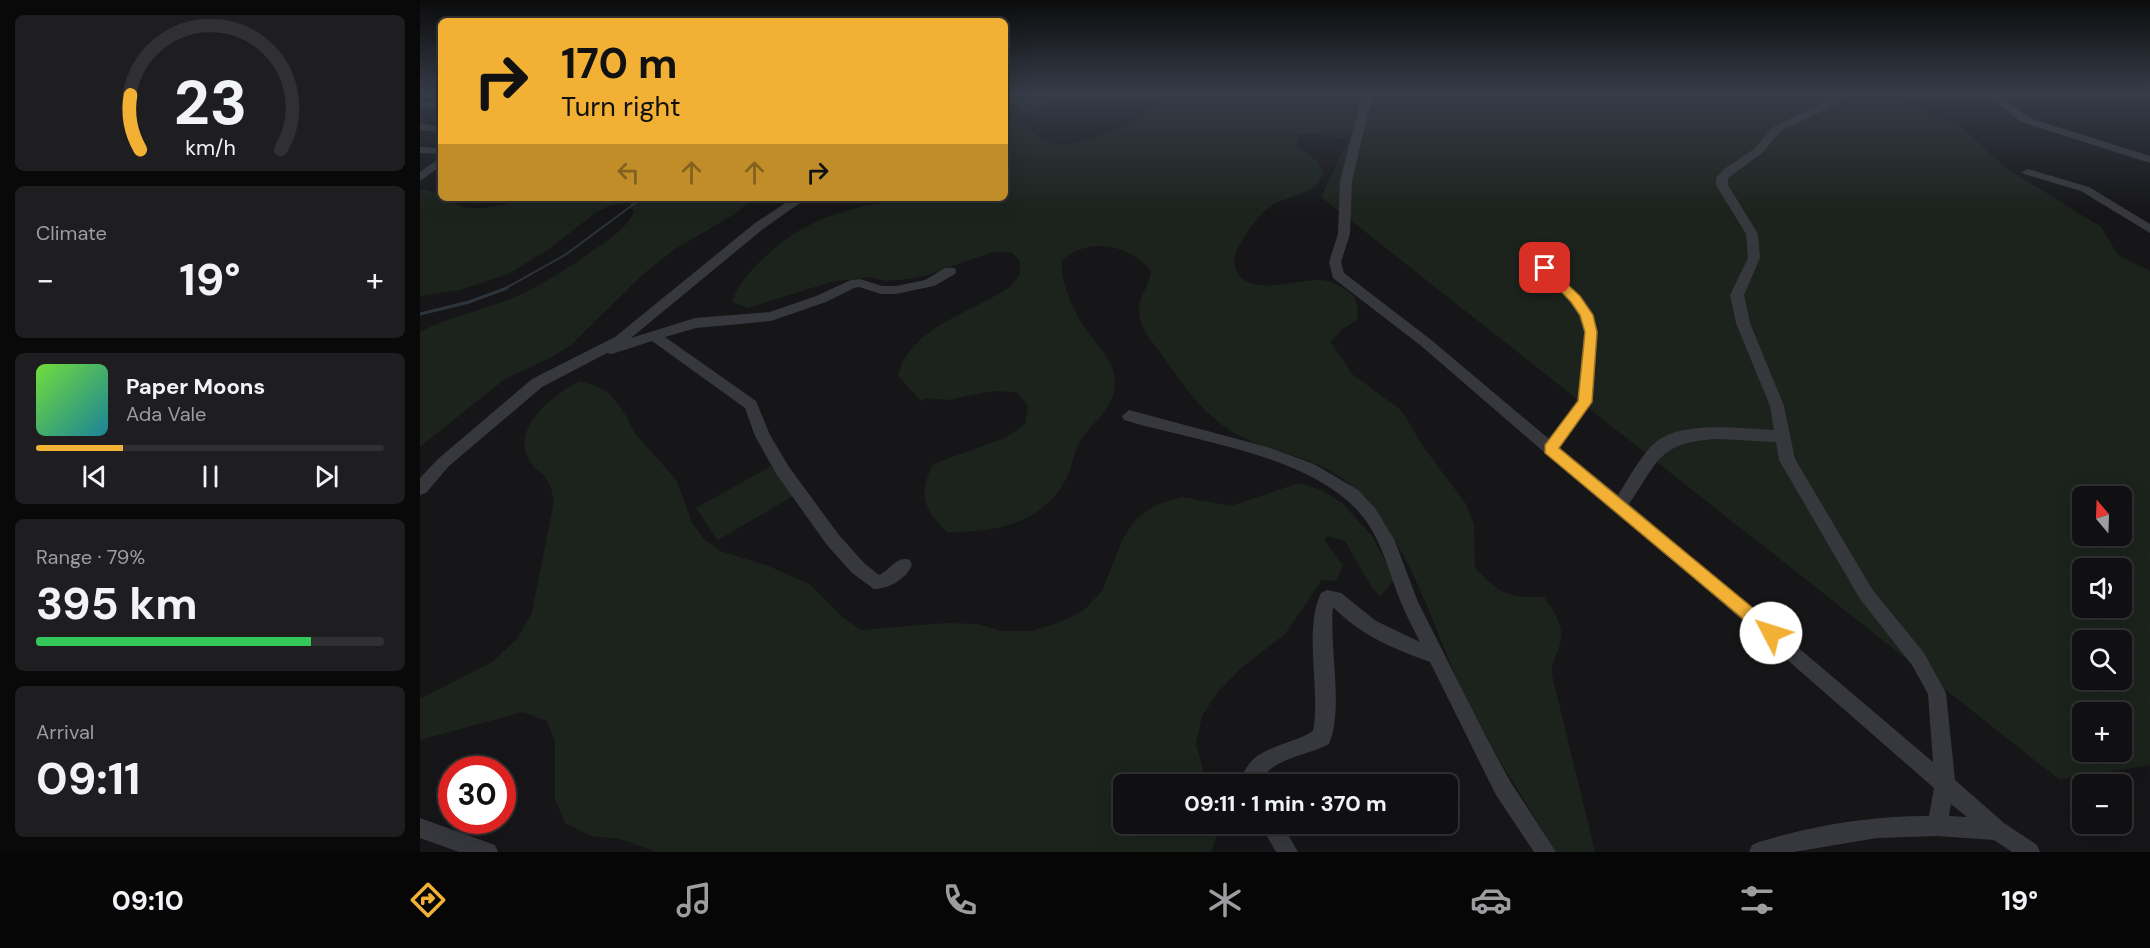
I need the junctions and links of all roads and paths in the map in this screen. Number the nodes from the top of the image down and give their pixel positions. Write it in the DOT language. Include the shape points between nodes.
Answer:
graph roads {
  1 [pos="1358,132"];
  2 [pos="1775,132"];
  3 [pos="2062,132"];
  4 [pos="420,150"];
  5 [pos="438,151"];
  6 [pos="2150,160"];
  7 [pos="438,163"];
  8 [pos="2028,172"];
  9 [pos="420,178"];
  10 [pos="796,201"];
  11 [pos="2150,229"];
  12 [pos="1542,248"];
  13 [pos="950,271"];
  14 [pos="654,336"];
  15 [pos="603,350"];
  16 [pos="1129,416"];
  17 [pos="1782,436"];
  18 [pos="1550,449"];
  19 [pos="420,489"];
  20 [pos="1619,505"];
  21 [pos="904,565"];
  22 [pos="1436,656"];
  23 [pos="1940,747"];
  24 [pos="1911,755"];
  25 [pos="1253,774"];
  26 [pos="1945,783"];
  27 [pos="1937,826"];
  28 [pos="420,828"];
  29 [pos="1997,830"];
  30 [pos="1276,834"];
  31 [pos="488,852"];
  32 [pos="1288,852"];
  33 [pos="1546,852"];
  34 [pos="1759,852"];
  35 [pos="2030,852"];
  1 -- 18 [label="street" via="1346,181 1344,234 1335,270"];
  2 -- 17 [label="street" via="1758,152 1722,178 1725,193 1752,234 1754,258 1737,295 1743,323 1777,406"];
  3 -- 6 [label="street"];
  4 -- 5 [label="street"];
  7 -- 9 [label="street"];
  8 -- 11 [label="street" via="2085,189"];
  10 -- 15 [label="street" via="763,222 634,330"];
  12 -- 18 [label="street" via="1545,268 1575,299 1591,332 1585,402"];
  13 -- 14 [label="street" via="929,283 896,290 851,284 771,316 705,321"];
  14 -- 15 [label="street"];
  14 -- 21 [label="street" via="751,405 783,471 858,568 874,582 880,582"];
  15 -- 19 [label="street" via="537,383 444,462"];
  16 -- 22 [label="street" via="1262,451 1308,468 1352,495 1369,513 1388,544 1410,603"];
  17 -- 20 [label="street" via="1694,435 1667,441"];
  17 -- 23 [label="street" via="1791,468 1844,561 1928,676 1936,693"];
  18 -- 20 [label="street"];
  20 -- 24 [label="street"];
  22 -- 25 [label="street" via="1394,642 1364,624 1335,598 1327,598 1326,717 1322,737 1261,765"];
  22 -- 33 [label="street" via="1503,788"];
  23 -- 24 [label="street"];
  23 -- 26 [label="street"];
  24 -- 26 [label="street"];
  26 -- 27 [label="street"];
  26 -- 29 [label="street"];
  27 -- 29 [label="street"];
  27 -- 34 [label="street" via="1851,831 1794,840"];
  28 -- 31 [label="street"];
  29 -- 35 [label="street"];
  30 -- 32 [label="street"];
}
